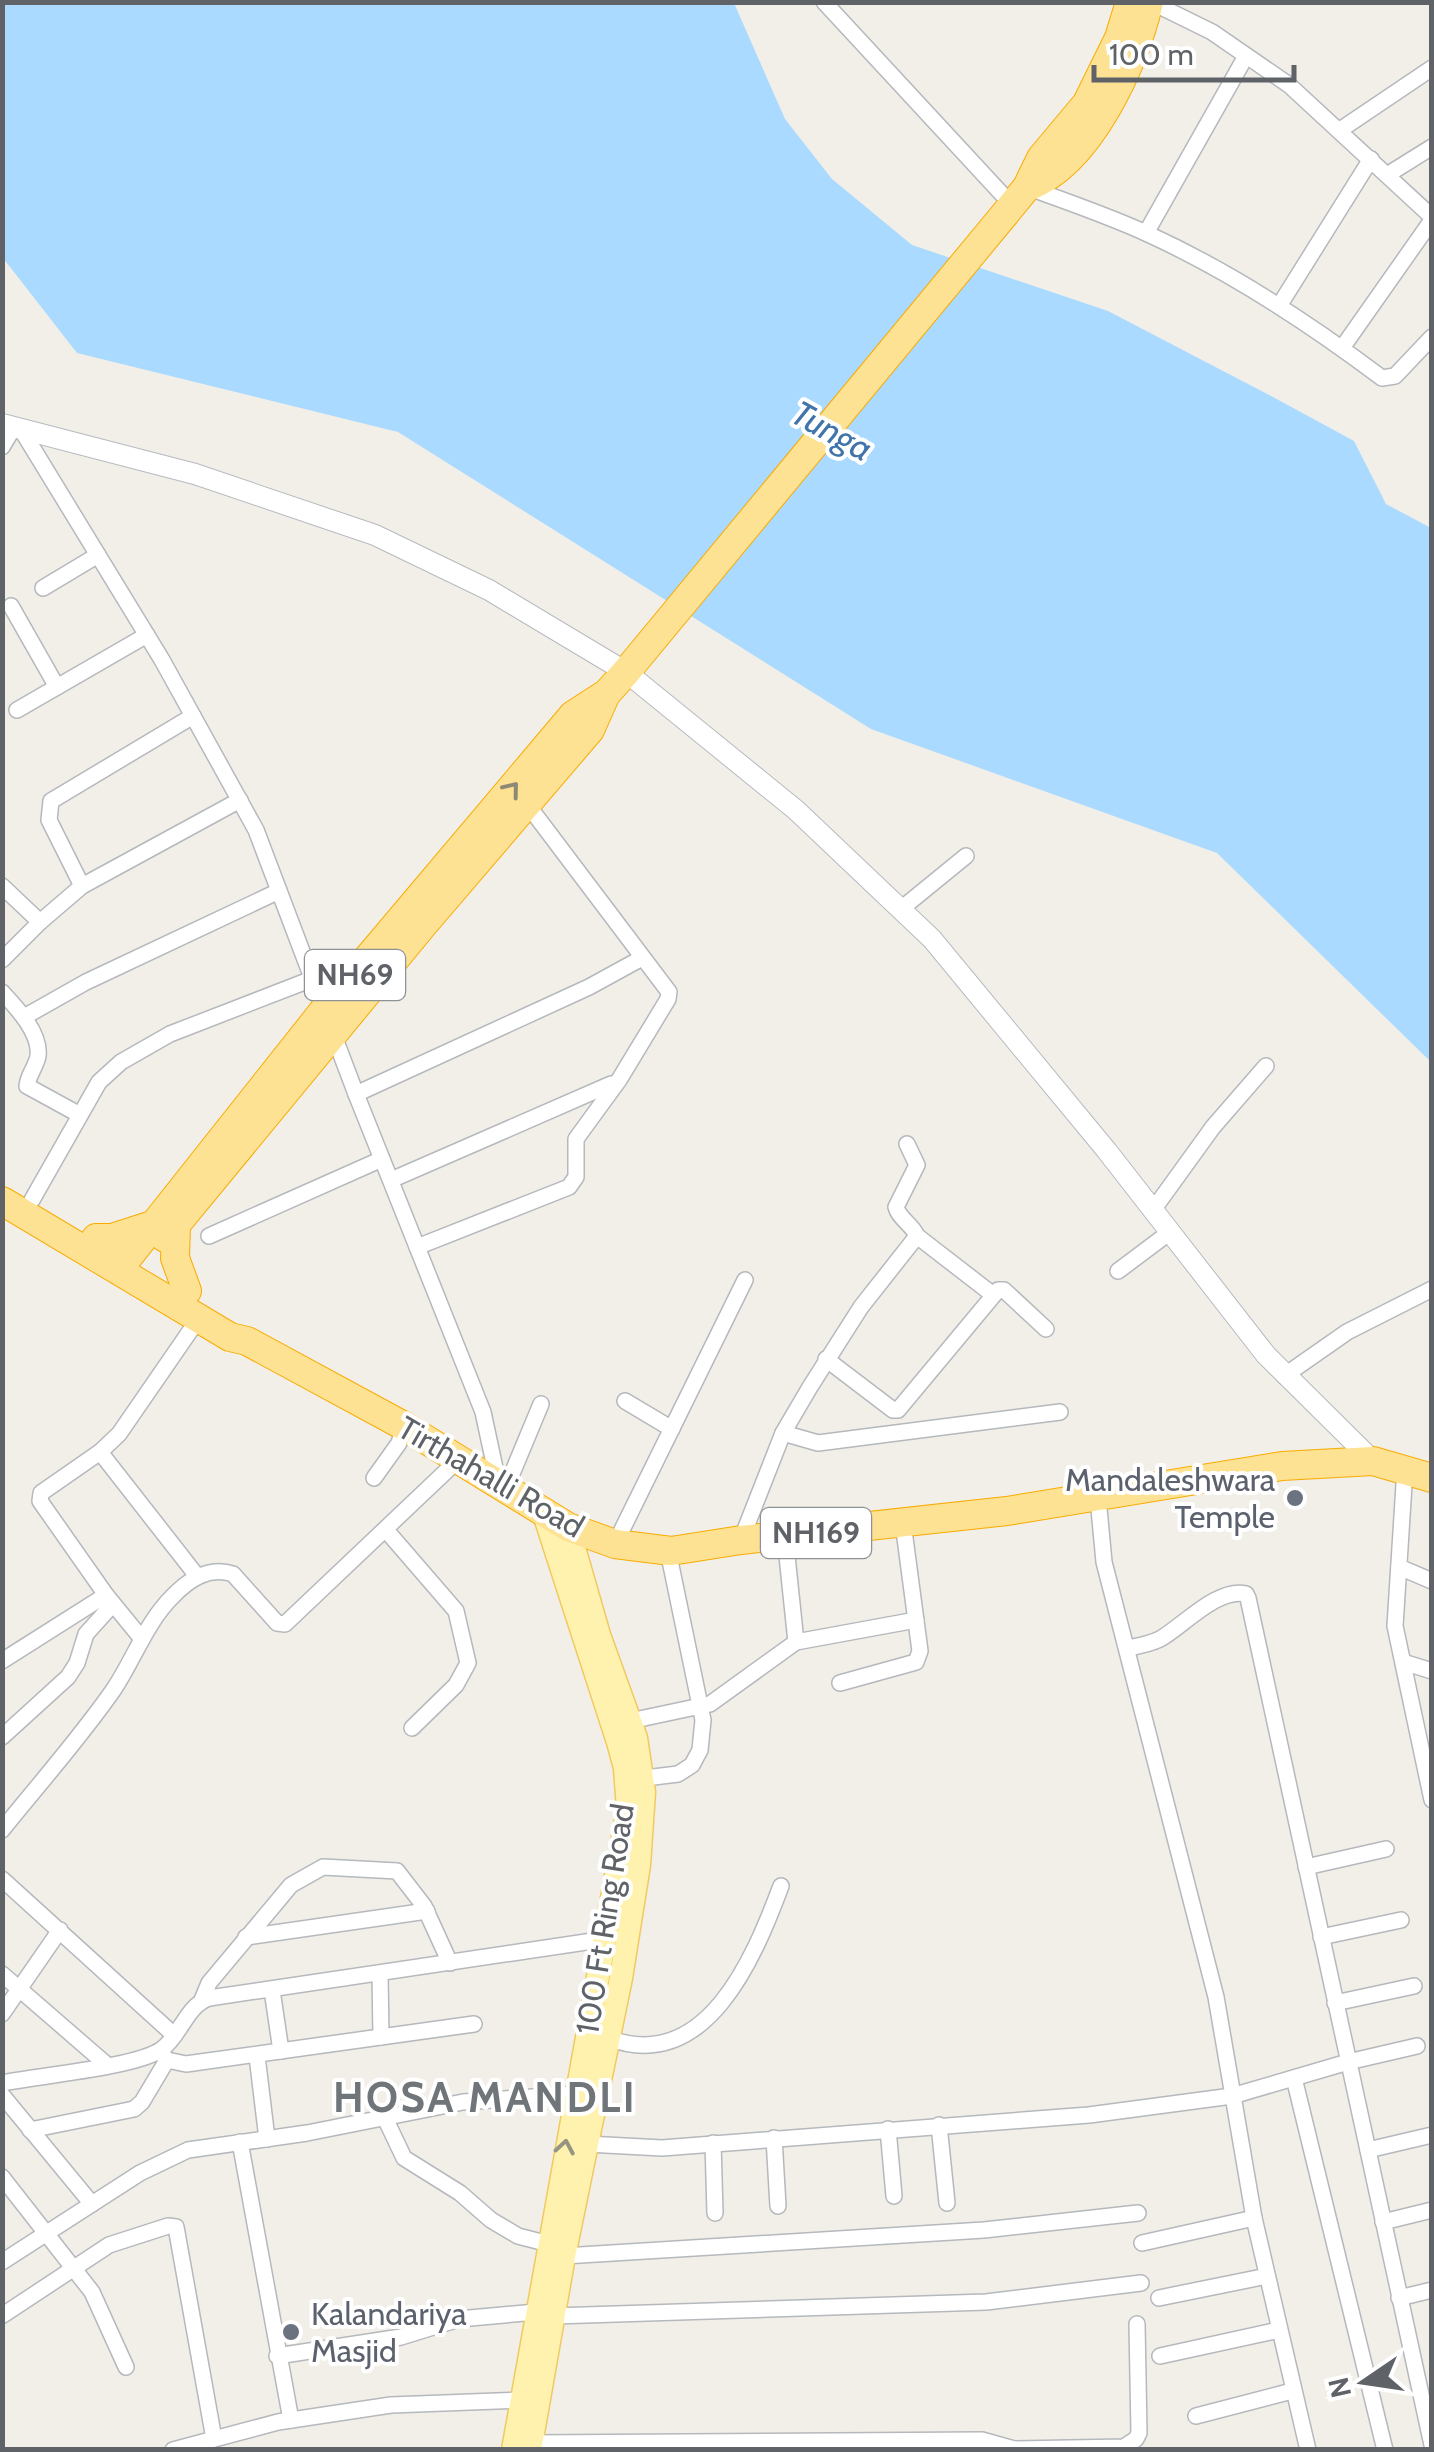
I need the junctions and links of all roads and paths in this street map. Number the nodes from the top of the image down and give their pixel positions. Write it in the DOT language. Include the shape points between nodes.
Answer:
graph roads {
  1 [pos="824,2"];
  2 [pos="1130,2"];
  3 [pos="1150,2"];
  4 [pos="1246,56"];
  5 [pos="1432,68"];
  6 [pos="1340,130"];
  7 [pos="1432,147"];
  8 [pos="1370,159"];
  9 [pos="1388,175"];
  10 [pos="1016,200"];
  11 [pos="1432,219"];
  12 [pos="1146,234"];
  13 [pos="1279,306"];
  14 [pos="1432,336"];
  15 [pos="1342,348"];
  16 [pos="12,426"];
  17 [pos="2,447"];
  18 [pos="98,555"];
  19 [pos="42,588"];
  20 [pos="11,606"];
  21 [pos="148,635"];
  22 [pos="623,674"];
  23 [pos="57,687"];
  24 [pos="18,710"];
  25 [pos="194,716"];
  26 [pos="240,800"];
  27 [pos="528,804"];
  28 [pos="966,856"];
  29 [pos="2,886"];
  30 [pos="82,886"];
  31 [pos="279,891"];
  32 [pos="901,909"];
  33 [pos="40,922"];
  34 [pos="642,958"];
  35 [pos="2,960"];
  36 [pos="312,980"];
  37 [pos="2,992"];
  38 [pos="24,1017"];
  39 [pos="330,1020"];
  40 [pos="1266,1066"];
  41 [pos="615,1083"];
  42 [pos="356,1094"];
  43 [pos="80,1115"];
  44 [pos="906,1144"];
  45 [pos="382,1159"];
  46 [pos="391,1180"];
  47 [pos="2,1182"];
  48 [pos="32,1200"];
  49 [pos="2,1201"];
  50 [pos="1153,1210"];
  51 [pos="164,1225"];
  52 [pos="1170,1232"];
  53 [pos="208,1236"];
  54 [pos="917,1236"];
  55 [pos="96,1238"];
  56 [pos="417,1246"];
  57 [pos="131,1267"];
  58 [pos="1118,1271"];
  59 [pos="745,1280"];
  60 [pos="1432,1290"];
  61 [pos="187,1292"];
  62 [pos="992,1294"];
  63 [pos="199,1318"];
  64 [pos="1046,1330"];
  65 [pos="247,1341"];
  66 [pos="826,1360"];
  67 [pos="1284,1376"];
  68 [pos="624,1401"];
  69 [pos="541,1404"];
  70 [pos="1060,1412"];
  71 [pos="404,1426"];
  72 [pos="672,1428"];
  73 [pos="784,1433"];
  74 [pos="100,1452"];
  75 [pos="459,1459"];
  76 [pos="1373,1460"];
  77 [pos="1418,1474"];
  78 [pos="374,1478"];
  79 [pos="502,1485"];
  80 [pos="1098,1498"];
  81 [pos="556,1520"];
  82 [pos="904,1523"];
  83 [pos="386,1530"];
  84 [pos="785,1537"];
  85 [pos="742,1540"];
  86 [pos="615,1544"];
  87 [pos="668,1550"];
  88 [pos="1399,1568"];
  89 [pos="197,1576"];
  90 [pos="1432,1580"];
  91 [pos="109,1599"];
  92 [pos="916,1620"];
  93 [pos="142,1640"];
  94 [pos="796,1642"];
  95 [pos="1128,1648"];
  96 [pos="2,1661"];
  97 [pos="1402,1662"];
  98 [pos="1432,1671"];
  99 [pos="840,1683"];
  100 [pos="700,1708"];
  101 [pos="630,1722"];
  102 [pos="412,1728"];
  103 [pos="2,1737"];
  104 [pos="645,1778"];
  105 [pos="1432,1800"];
  106 [pos="2,1830"];
  107 [pos="1386,1849"];
  108 [pos="1306,1867"];
  109 [pos="2,1879"];
  110 [pos="780,1886"];
  111 [pos="426,1911"];
  112 [pos="1400,1920"];
  113 [pos="60,1930"];
  114 [pos="246,1937"];
  115 [pos="1321,1937"];
  116 [pos="606,1939"];
  117 [pos="450,1963"];
  118 [pos="2,1974"];
  119 [pos="380,1974"];
  120 [pos="1414,1986"];
  121 [pos="19,1988"];
  122 [pos="272,1990"];
  123 [pos="202,2000"];
  124 [pos="1335,2003"];
  125 [pos="2,2014"];
  126 [pos="474,2024"];
  127 [pos="174,2035"];
  128 [pos="382,2037"];
  129 [pos="608,2038"];
  130 [pos="1417,2046"];
  131 [pos="281,2051"];
  132 [pos="164,2055"];
  133 [pos="257,2056"];
  134 [pos="1348,2062"];
  135 [pos="108,2065"];
  136 [pos="1294,2078"];
  137 [pos="2,2083"];
  138 [pos="574,2094"];
  139 [pos="2,2096"];
  140 [pos="1232,2096"];
  141 [pos="386,2118"];
  142 [pos="939,2125"];
  143 [pos="888,2129"];
  144 [pos="30,2130"];
  145 [pos="1432,2135"];
  146 [pos="774,2138"];
  147 [pos="267,2139"];
  148 [pos="240,2142"];
  149 [pos="586,2144"];
  150 [pos="713,2144"];
  151 [pos="1368,2150"];
  152 [pos="2,2178"];
  153 [pos="894,2196"];
  154 [pos="948,2203"];
  155 [pos="92,2204"];
  156 [pos="778,2206"];
  157 [pos="1432,2210"];
  158 [pos="715,2214"];
  159 [pos="1138,2214"];
  160 [pos="1254,2218"];
  161 [pos="1383,2222"];
  162 [pos="48,2233"];
  163 [pos="1142,2244"];
  164 [pos="557,2250"];
  165 [pos="3,2260"];
  166 [pos="75,2266"];
  167 [pos="1267,2276"];
  168 [pos="1141,2283"];
  169 [pos="1432,2290"];
  170 [pos="1159,2298"];
  171 [pos="1399,2298"];
  172 [pos="546,2314"];
  173 [pos="2,2315"];
  174 [pos="1137,2324"];
  175 [pos="1279,2330"];
  176 [pos="277,2356"];
  177 [pos="1160,2356"];
  178 [pos="126,2367"];
  179 [pos="1423,2368"];
  180 [pos="1292,2391"];
  181 [pos="521,2400"];
  182 [pos="1196,2416"];
  183 [pos="291,2420"];
  184 [pos="214,2439"];
  185 [pos="1432,2446"];
  186 [pos="525,2447"];
  187 [pos="1017,2449"];
  188 [pos="173,2450"];
  189 [pos="1308,2450"];
  190 [pos="1385,2450"];
  1 -- 10 [label="street"];
  2 -- 10 [label="highway, NH69" via="1105,71"];
  3 -- 4 [label="street"];
  3 -- 10 [label="highway, NH69" via="1117,94 1055,174"];
  4 -- 6 [label="street"];
  4 -- 12 [label="street"];
  5 -- 6 [label="street"];
  6 -- 8 [label="street"];
  7 -- 9 [label="street"];
  8 -- 9 [label="street"];
  8 -- 13 [label="street"];
  9 -- 11 [label="street"];
  10 -- 12 [label="street"];
  10 -- 22 [label="highway, NH69"];
  11 -- 15 [label="street"];
  12 -- 13 [label="street"];
  13 -- 15 [label="street"];
  14 -- 15 [label="street" via="1388,378"];
  16 -- 17 [label="street"];
  16 -- 18 [label="street"];
  16 -- 22 [label="street" via="195,474 375,535 489,590"];
  18 -- 19 [label="street"];
  18 -- 21 [label="street"];
  20 -- 23 [label="street"];
  21 -- 23 [label="street"];
  21 -- 25 [label="street"];
  22 -- 27 [label="highway, NH69" via="590,730"];
  22 -- 32 [label="street" via="796,810"];
  39 -- 22 [label="highway, NH69, one-way" via="574,715"];
  23 -- 24 [label="street"];
  25 -- 26 [label="street"];
  25 -- 30 [label="street" via="51,801 49,820"];
  26 -- 30 [label="street"];
  26 -- 31 [label="street"];
  27 -- 34 [label="street"];
  27 -- 39 [label="highway, NH69"];
  28 -- 32 [label="street"];
  29 -- 33 [label="street"];
  30 -- 33 [label="street"];
  31 -- 36 [label="street"];
  31 -- 38 [label="street"];
  32 -- 50 [label="street" via="932,938"];
  33 -- 35 [label="street"];
  34 -- 41 [label="street" via="669,992 668,1000"];
  34 -- 42 [label="street"];
  36 -- 39 [label="street"];
  36 -- 43 [label="street" via="170,1034 121,1062 99,1082"];
  37 -- 38 [label="street"];
  38 -- 43 [label="street" via="38,1053 27,1086"];
  39 -- 42 [label="street"];
  39 -- 51 [label="highway, NH69"];
  40 -- 50 [label="street"];
  41 -- 46 [label="street"];
  41 -- 56 [label="street" via="576,1139 576,1176 569,1187"];
  42 -- 45 [label="street"];
  43 -- 48 [label="street"];
  44 -- 54 [label="street" via="918,1165 896,1207"];
  45 -- 46 [label="street"];
  45 -- 53 [label="street"];
  46 -- 56 [label="street"];
  47 -- 48 [label="highway"];
  48 -- 55 [label="highway"];
  49 -- 57 [label="highway"];
  50 -- 52 [label="street"];
  51 -- 55 [label="highway"];
  51 -- 57 [label="highway, NH69"];
  51 -- 61 [label="highway"];
  52 -- 58 [label="street"];
  52 -- 67 [label="street"];
  54 -- 62 [label="street"];
  54 -- 66 [label="street"];
  55 -- 57 [label="highway"];
  56 -- 79 [label="street" via="484,1412"];
  57 -- 61 [label="highway, NH169"];
  57 -- 63 [label="highway, Tirthahalli Road / NH169"];
  59 -- 72 [label="street"];
  60 -- 67 [label="street" via="1347,1332"];
  61 -- 65 [label="highway, NH169"];
  62 -- 64 [label="street" via="1004,1290"];
  62 -- 66 [label="street" via="898,1410"];
  63 -- 65 [label="highway, Tirthahalli Road / NH169"];
  63 -- 74 [label="street" via="132,1418"];
  65 -- 71 [label="highway, Tirthahalli Road / NH169"];
  66 -- 73 [label="street"];
  67 -- 76 [label="street"];
  68 -- 72 [label="street"];
  69 -- 79 [label="street"];
  70 -- 73 [label="street" via="818,1443"];
  71 -- 75 [label="highway, Tirthahalli Road / NH169"];
  71 -- 78 [label="street" via="400,1443"];
  72 -- 86 [label="street"];
  73 -- 85 [label="street"];
  74 -- 89 [label="street"];
  74 -- 91 [label="street" via="46,1488 40,1501"];
  75 -- 79 [label="highway, Tirthahalli Road / NH169"];
  75 -- 83 [label="street"];
  76 -- 77 [label="highway, Tirthahalli Road / NH169"];
  76 -- 80 [label="highway, Tirthahalli Road / NH169" via="1282,1466"];
  77 -- 88 [label="street"];
  79 -- 81 [label="highway, Tirthahalli Road / NH169"];
  80 -- 82 [label="highway, Tirthahalli Road / NH169"];
  80 -- 95 [label="street" via="1104,1562"];
  81 -- 86 [label="highway, Tirthahalli Road / NH169"];
  81 -- 101 [label="main road, 100 Ft Ring Road"];
  81 -- 116 [label="main road, 100 Ft Ring Road" via="624,1768 626,1833"];
  82 -- 84 [label="highway, Tirthahalli Road / NH169"];
  82 -- 92 [label="street"];
  83 -- 89 [label="street" via="285,1624 234,1574"];
  83 -- 102 [label="street" via="456,1611 468,1663 456,1685"];
  84 -- 85 [label="highway, Tirthahalli Road / NH169"];
  84 -- 94 [label="street"];
  85 -- 87 [label="highway, Tirthahalli Road / NH169"];
  86 -- 87 [label="highway, Tirthahalli Road / NH169"];
  87 -- 100 [label="street"];
  88 -- 90 [label="street"];
  88 -- 97 [label="street" via="1394,1613"];
  89 -- 93 [label="street" via="172,1596"];
  91 -- 93 [label="street"];
  91 -- 96 [label="street"];
  91 -- 103 [label="street" via="68,1678"];
  92 -- 94 [label="street"];
  92 -- 99 [label="street" via="916,1662"];
  93 -- 106 [label="street" via="114,1688"];
  94 -- 100 [label="street"];
  95 -- 108 [label="street" via="1160,1638 1234,1592 1246,1594"];
  95 -- 140 [label="street" via="1216,1997"];
  97 -- 98 [label="street"];
  97 -- 105 [label="street"];
  100 -- 101 [label="street"];
  100 -- 104 [label="street" via="700,1750 692,1764 678,1774"];
  101 -- 104 [label="main road, 100 Ft Ring Road"];
  104 -- 129 [label="main road, 100 Ft Ring Road" via="639,1865"];
  107 -- 108 [label="street"];
  108 -- 115 [label="street"];
  109 -- 113 [label="street"];
  110 -- 129 [label="street" via="749,1964 714,2013 674,2040 638,2047"];
  111 -- 114 [label="street"];
  111 -- 114 [label="street" via="397,1872 322,1867 291,1885"];
  111 -- 117 [label="street"];
  112 -- 115 [label="street"];
  113 -- 121 [label="street"];
  113 -- 127 [label="street"];
  114 -- 123 [label="street"];
  115 -- 124 [label="street"];
  116 -- 117 [label="street"];
  116 -- 138 [label="main road, 100 Ft Ring Road"];
  117 -- 119 [label="street"];
  118 -- 121 [label="street"];
  119 -- 122 [label="street"];
  119 -- 128 [label="street"];
  120 -- 124 [label="street"];
  121 -- 125 [label="street"];
  121 -- 135 [label="street"];
  122 -- 123 [label="street"];
  122 -- 131 [label="street"];
  123 -- 127 [label="street"];
  124 -- 134 [label="street"];
  126 -- 128 [label="street"];
  127 -- 132 [label="street"];
  128 -- 131 [label="street"];
  129 -- 149 [label="main road, 100 Ft Ring Road"];
  130 -- 134 [label="street"];
  131 -- 133 [label="street"];
  132 -- 133 [label="street" via="186,2064"];
  132 -- 135 [label="street"];
  132 -- 144 [label="street" via="134,2109"];
  133 -- 147 [label="street"];
  134 -- 136 [label="street"];
  134 -- 151 [label="street"];
  135 -- 137 [label="street"];
  136 -- 140 [label="street"];
  136 -- 190 [label="street"];
  138 -- 141 [label="street" via="463,2102"];
  164 -- 138 [label="main road, 100 Ft Ring Road, one-way"];
  139 -- 144 [label="street"];
  140 -- 142 [label="street"];
  140 -- 160 [label="street"];
  141 -- 147 [label="street"];
  141 -- 164 [label="street" via="404,2158 491,2220"];
  142 -- 143 [label="street"];
  142 -- 154 [label="street"];
  143 -- 146 [label="street"];
  143 -- 153 [label="street"];
  144 -- 155 [label="street"];
  145 -- 151 [label="street"];
  146 -- 150 [label="street"];
  146 -- 156 [label="street"];
  147 -- 148 [label="street"];
  148 -- 155 [label="street" via="188,2150"];
  148 -- 176 [label="street"];
  149 -- 150 [label="street"];
  149 -- 164 [label="main road, 100 Ft Ring Road"];
  150 -- 158 [label="street"];
  151 -- 161 [label="street"];
  152 -- 162 [label="street"];
  155 -- 162 [label="street"];
  157 -- 161 [label="street"];
  159 -- 164 [label="street" via="984,2230"];
  160 -- 163 [label="street"];
  160 -- 167 [label="street"];
  161 -- 171 [label="street"];
  162 -- 165 [label="street"];
  162 -- 166 [label="street"];
  164 -- 172 [label="main road, 100 Ft Ring Road"];
  166 -- 173 [label="street"];
  166 -- 178 [label="street"];
  166 -- 184 [label="street" via="109,2245 168,2226 179,2231"];
  167 -- 170 [label="street"];
  167 -- 175 [label="street"];
  168 -- 172 [label="street" via="986,2302"];
  169 -- 171 [label="street"];
  171 -- 179 [label="street"];
  172 -- 176 [label="street" via="459,2319 401,2337"];
  172 -- 181 [label="main road, 100 Ft Ring Road"];
  172 -- 186 [label="main road, 100 Ft Ring Road"];
  174 -- 187 [label="street" via="1136,2439 1124,2446"];
  175 -- 177 [label="street"];
  175 -- 180 [label="street"];
  176 -- 183 [label="street"];
  179 -- 185 [label="street"];
  180 -- 182 [label="street"];
  180 -- 189 [label="street"];
  181 -- 183 [label="street" via="391,2405"];
  181 -- 186 [label="main road, 100 Ft Ring Road"];
  183 -- 184 [label="street"];
  184 -- 188 [label="street"];
  186 -- 187 [label="street" via="982,2440"];
}
